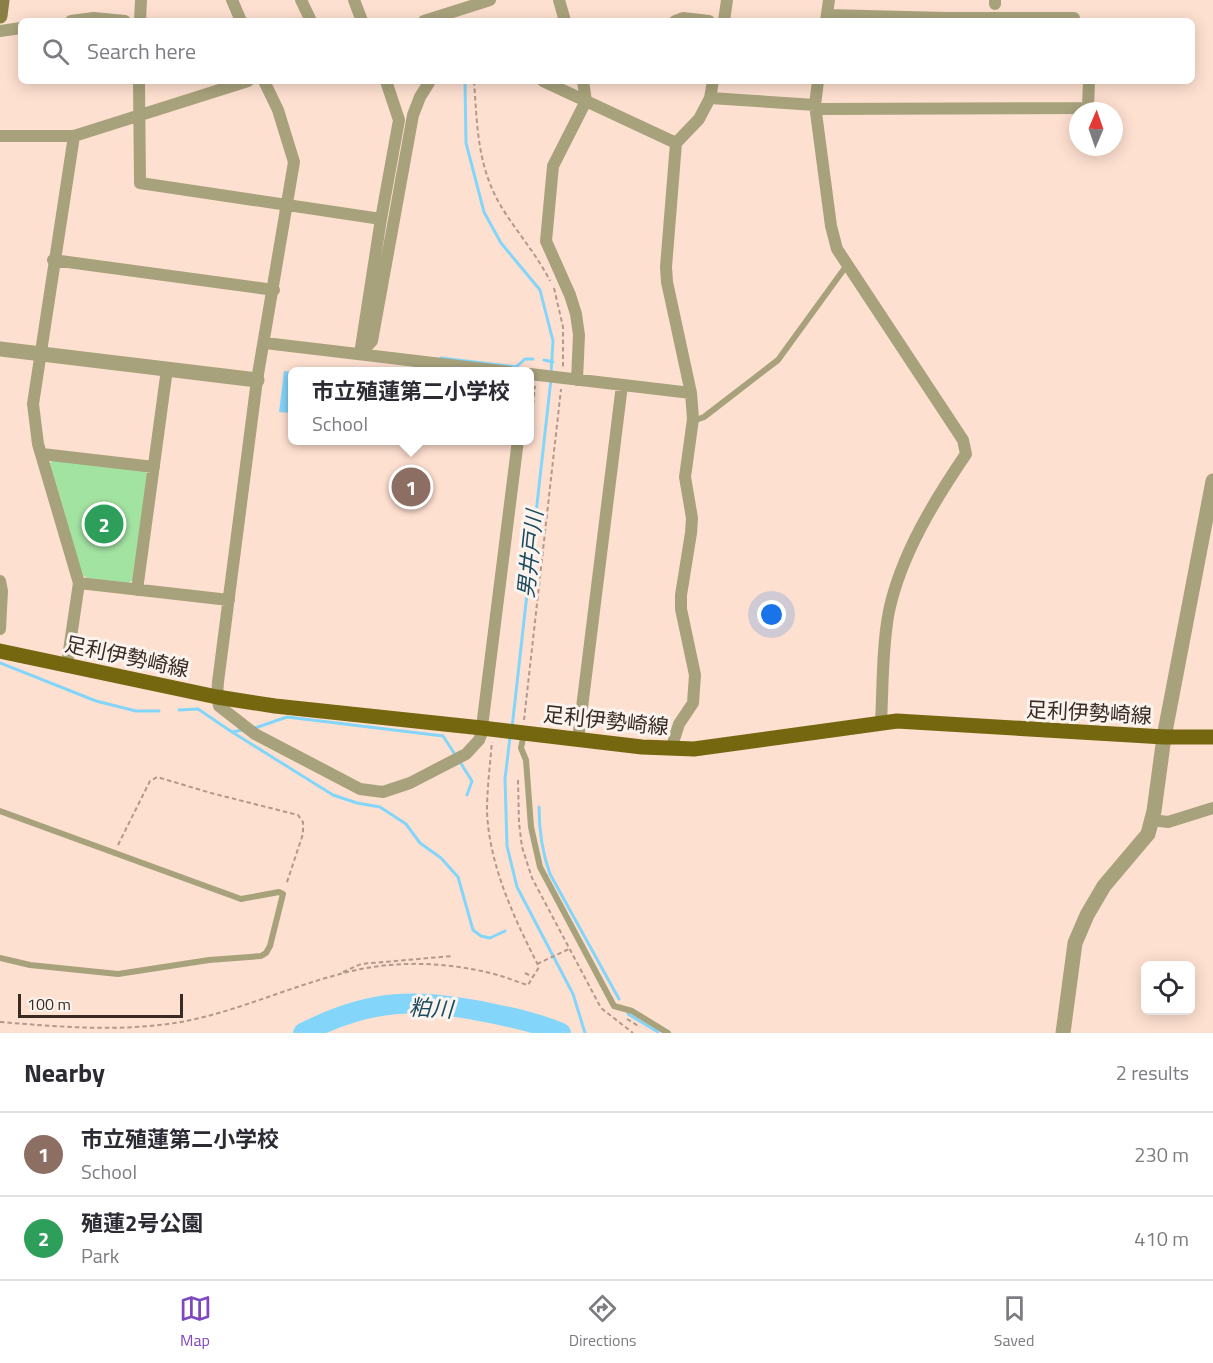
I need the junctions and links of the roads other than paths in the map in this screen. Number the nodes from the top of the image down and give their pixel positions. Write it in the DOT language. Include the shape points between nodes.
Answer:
graph roads {
  1 [pos="2,0"];
  2 [pos="141,0"];
  3 [pos="232,0"];
  4 [pos="301,0"];
  5 [pos="354,0"];
  6 [pos="490,0"];
  7 [pos="559,0"];
  8 [pos="727,0"];
  9 [pos="829,0"];
  10 [pos="470,3"];
  11 [pos="0,16"];
  12 [pos="140,18"];
  13 [pos="239,18"];
  14 [pos="310,18"];
  15 [pos="361,18"];
  16 [pos="432,18"];
  17 [pos="564,18"];
  18 [pos="724,18"];
  19 [pos="827,18"];
  20 [pos="1074,18"];
  21 [pos="18,28"];
  22 [pos="0,31"];
  23 [pos="139,84"];
  24 [pos="239,84"];
  25 [pos="265,84"];
  26 [pos="387,84"];
  27 [pos="428,84"];
  28 [pos="549,84"];
  29 [pos="583,84"];
  30 [pos="712,84"];
  31 [pos="818,84"];
  32 [pos="1089,84"];
  33 [pos="710,98"];
  34 [pos="586,101"];
  35 [pos="816,107"];
  36 [pos="139,116"];
  37 [pos="0,136"];
  38 [pos="74,136"];
  39 [pos="676,143"];
  40 [pos="288,206"];
  41 [pos="381,219"];
  42 [pos="53,260"];
  43 [pos="848,265"];
  44 [pos="274,290"];
  45 [pos="265,343"];
  46 [pos="0,349"];
  47 [pos="40,354"];
  48 [pos="360,354"];
  49 [pos="468,367"];
  50 [pos="166,369"];
  51 [pos="535,377"];
  52 [pos="257,380"];
  53 [pos="577,380"];
  54 [pos="622,385"];
  55 [pos="691,393"];
  56 [pos="693,421"];
  57 [pos="518,445"];
  58 [pos="42,454"];
  59 [pos="154,467"];
  60 [pos="1213,481"];
  61 [pos="0,581"];
  62 [pos="79,583"];
  63 [pos="137,590"];
  64 [pos="229,600"];
  65 [pos="0,629"];
  66 [pos="0,651"];
  67 [pos="66,664"];
  68 [pos="217,697"];
  69 [pos="881,722"];
  70 [pos="522,730"];
  71 [pos="490,731"];
  72 [pos="1164,737"];
  73 [pos="1213,737"];
  74 [pos="578,740"];
  75 [pos="671,749"];
  76 [pos="1213,808"];
  77 [pos="0,811"];
  78 [pos="1152,820"];
  79 [pos="0,958"];
  80 [pos="668,1033"];
  81 [pos="1063,1033"];
  1 -- 11 [label="main road"];
  2 -- 12 [label="street"];
  3 -- 13 [label="street"];
  4 -- 14 [label="street"];
  5 -- 15 [label="street"];
  6 -- 10 [label="street"];
  7 -- 17 [label="street"];
  8 -- 18 [label="street"];
  9 -- 19 [label="street"];
  10 -- 16 [label="street"];
  19 -- 20 [label="street"];
  21 -- 22 [label="street"];
  23 -- 36 [label="street"];
  24 -- 36 [label="street"];
  25 -- 40 [label="street" via="294,162"];
  26 -- 41 [label="street" via="399,120"];
  27 -- 48 [label="street" via="413,115 372,341"];
  28 -- 34 [label="street"];
  29 -- 34 [label="street"];
  30 -- 33 [label="street"];
  31 -- 35 [label="street"];
  32 -- 35 [label="street" via="1088,108"];
  33 -- 35 [label="street"];
  33 -- 39 [label="street" via="699,119"];
  34 -- 39 [label="street"];
  34 -- 53 [label="street" via="554,166 546,241 576,314"];
  35 -- 43 [label="street" via="831,226 837,249"];
  36 -- 38 [label="street"];
  36 -- 40 [label="street" via="140,183"];
  37 -- 38 [label="street"];
  38 -- 42 [label="street"];
  39 -- 55 [label="street" via="666,267"];
  40 -- 41 [label="street"];
  40 -- 44 [label="street"];
  41 -- 48 [label="street"];
  42 -- 44 [label="street"];
  42 -- 47 [label="street"];
  43 -- 56 [label="lane" via="778,360 704,417"];
  43 -- 69 [label="street" via="963,440 966,454 916,537 898,579 885,636"];
  44 -- 45 [label="street"];
  45 -- 48 [label="street"];
  45 -- 52 [label="street"];
  46 -- 47 [label="street"];
  47 -- 50 [label="street"];
  47 -- 58 [label="street" via="33,404"];
  48 -- 49 [label="street"];
  50 -- 52 [label="street"];
  50 -- 59 [label="street"];
  51 -- 53 [label="street"];
  52 -- 64 [label="street"];
  53 -- 54 [label="street"];
  54 -- 55 [label="street"];
  54 -- 74 [label="street"];
  55 -- 56 [label="street"];
  56 -- 75 [label="street" via="685,477 692,525 681,609 695,675 693,703 679,724"];
  57 -- 71 [label="street"];
  58 -- 59 [label="street"];
  58 -- 62 [label="street"];
  59 -- 63 [label="street"];
  60 -- 72 [label="street"];
  61 -- 65 [label="street"];
  62 -- 63 [label="street"];
  62 -- 67 [label="street"];
  63 -- 64 [label="street"];
  64 -- 68 [label="street"];
  66 -- 67 [label="main road, 足利伊勢崎線"];
  67 -- 68 [label="main road, 足利伊勢崎線"];
  68 -- 71 [label="main road, 足利伊勢崎線"];
  68 -- 71 [label="street" via="219,706 255,734 360,789 383,792 410,783 466,754"];
  69 -- 72 [label="main road, 足利伊勢崎線"];
  69 -- 75 [label="main road, 足利伊勢崎線" via="730,745"];
  70 -- 71 [label="main road, 足利伊勢崎線"];
  70 -- 74 [label="main road, 足利伊勢崎線"];
  70 -- 80 [label="lane" via="531,827 540,867 551,892 614,1006 632,1011"];
  72 -- 73 [label="main road, 足利伊勢崎線"];
  72 -- 78 [label="street"];
  74 -- 75 [label="main road, 足利伊勢崎線"];
  76 -- 78 [label="street" via="1168,822"];
  77 -- 79 [label="lane" via="241,899 283,894 270,946 261,956 118,974"];
  78 -- 81 [label="street" via="1148,834 1104,886 1075,943"];
}
